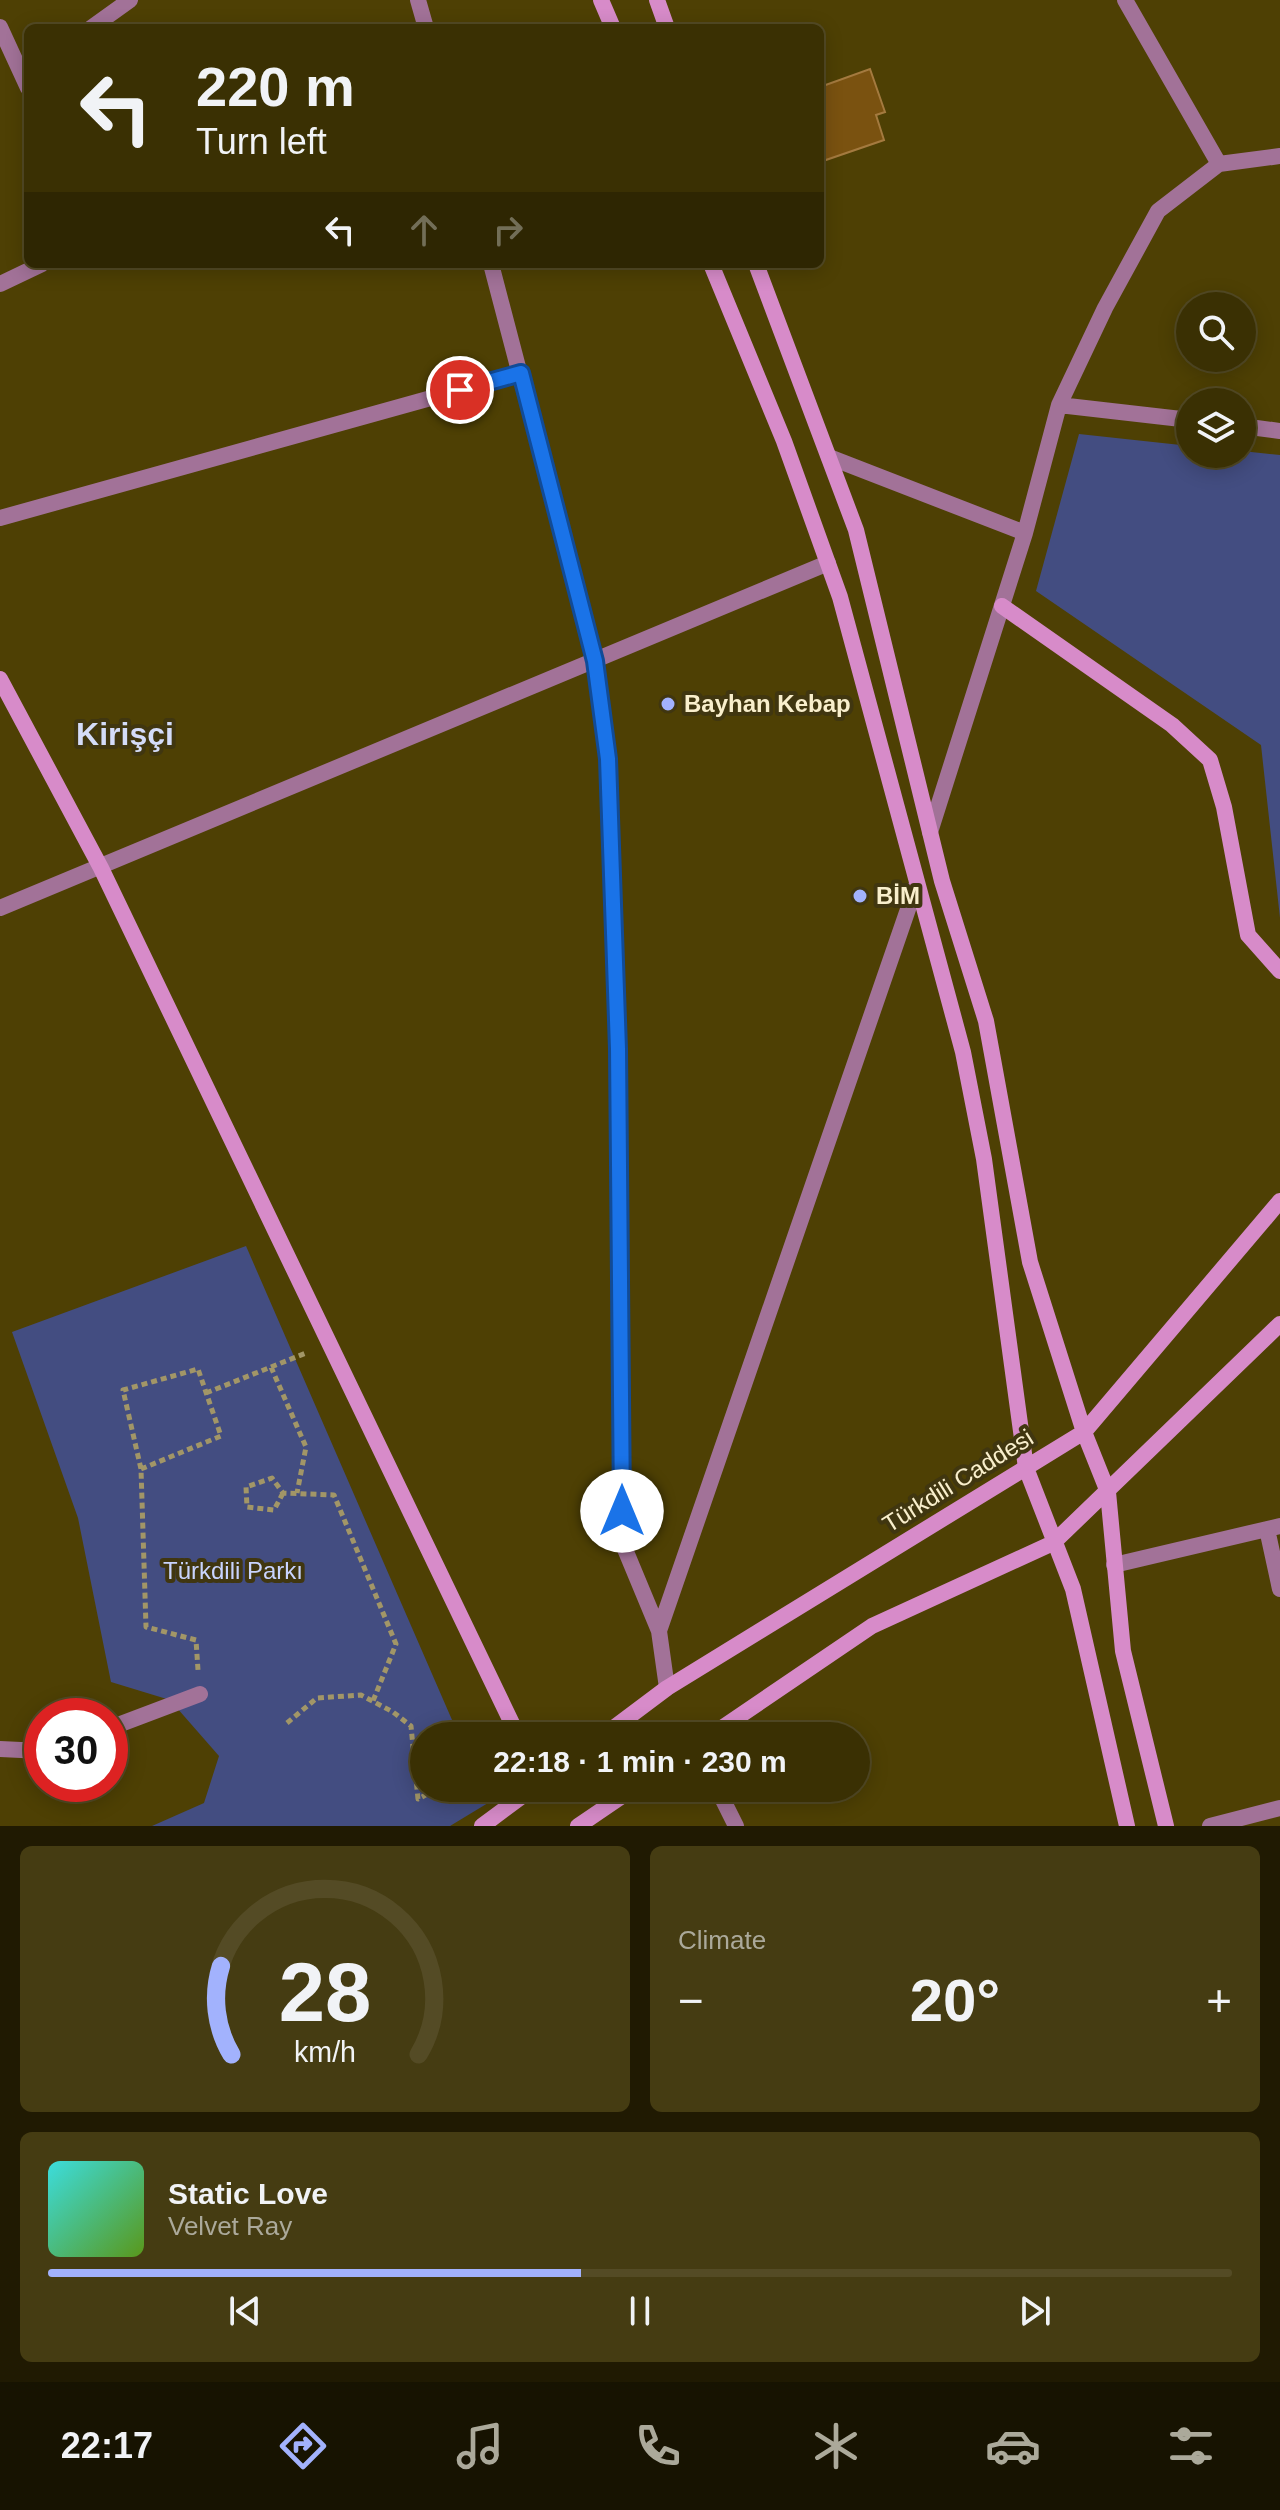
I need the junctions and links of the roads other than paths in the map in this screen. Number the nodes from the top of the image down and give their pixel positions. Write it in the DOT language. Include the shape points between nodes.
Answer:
graph roads {
  1 [pos="130,0"];
  2 [pos="418,0"];
  3 [pos="601,0"];
  4 [pos="657,0"];
  5 [pos="1125,0"];
  6 [pos="97,24"];
  7 [pos="425,24"];
  8 [pos="611,24"];
  9 [pos="666,24"];
  10 [pos="0,27"];
  11 [pos="24,75"];
  12 [pos="1280,156"];
  13 [pos="1219,164"];
  14 [pos="34,268"];
  15 [pos="492,268"];
  16 [pos="713,268"];
  17 [pos="758,268"];
  18 [pos="0,284"];
  19 [pos="521,373"];
  20 [pos="1059,405"];
  21 [pos="1176,418"];
  22 [pos="1256,428"];
  23 [pos="1280,431"];
  24 [pos="829,457"];
  25 [pos="0,518"];
  26 [pos="1025,533"];
  27 [pos="828,563"];
  28 [pos="1002,606"];
  29 [pos="595,661"];
  30 [pos="0,679"];
  31 [pos="930,832"];
  32 [pos="101,868"];
  33 [pos="916,886"];
  34 [pos="0,908"];
  35 [pos="1280,971"];
  36 [pos="1280,1201"];
  37 [pos="1280,1324"];
  38 [pos="1084,1432"];
  39 [pos="1026,1468"];
  40 [pos="1108,1492"];
  41 [pos="1274,1528"];
  42 [pos="1053,1543"];
  43 [pos="1114,1565"];
  44 [pos="1280,1589"];
  45 [pos="659,1631"];
  46 [pos="667,1688"];
  47 [pos="200,1694"];
  48 [pos="128,1721"];
  49 [pos="511,1722"];
  50 [pos="622,1722"];
  51 [pos="731,1722"];
  52 [pos="0,1749"];
  53 [pos="24,1750"];
  54 [pos="514,1802"];
  55 [pos="613,1802"];
  56 [pos="724,1802"];
  57 [pos="1280,1808"];
  58 [pos="482,1826"];
  59 [pos="578,1826"];
  60 [pos="736,1826"];
  61 [pos="1127,1826"];
  62 [pos="1166,1826"];
  63 [pos="1210,1826"];
  1 -- 6 [label="street"];
  2 -- 7 [label="street"];
  3 -- 8 [label="main road"];
  4 -- 9 [label="main road"];
  5 -- 13 [label="street"];
  10 -- 11 [label="street"];
  12 -- 13 [label="street"];
  13 -- 20 [label="street" via="1158,211"];
  14 -- 18 [label="street"];
  15 -- 19 [label="street"];
  16 -- 27 [label="main road"];
  17 -- 24 [label="main road"];
  19 -- 25 [label="street"];
  19 -- 29 [label="street"];
  20 -- 21 [label="street"];
  20 -- 26 [label="street"];
  22 -- 23 [label="street"];
  24 -- 26 [label="street"];
  24 -- 31 [label="main road" via="856,530"];
  26 -- 28 [label="street"];
  27 -- 29 [label="street"];
  27 -- 33 [label="main road"];
  28 -- 31 [label="street"];
  28 -- 35 [label="main road" via="1172,725 1210,760 1248,935"];
  29 -- 32 [label="street"];
  29 -- 45 [label="street" via="608,759 618,1034 622,1542"];
  30 -- 32 [label="main road"];
  31 -- 38 [label="main road" via="986,1021 1030,1262"];
  32 -- 34 [label="street"];
  32 -- 49 [label="main road"];
  33 -- 39 [label="main road" via="963,1052 984,1159"];
  33 -- 45 [label="street"];
  36 -- 38 [label="main road, Türkdili Caddesi"];
  37 -- 40 [label="main road"];
  38 -- 39 [label="main road, Türkdili Caddesi"];
  38 -- 40 [label="main road"];
  39 -- 42 [label="main road"];
  39 -- 46 [label="main road, Türkdili Caddesi"];
  40 -- 42 [label="main road"];
  40 -- 43 [label="main road"];
  41 -- 43 [label="street"];
  41 -- 44 [label="street"];
  42 -- 51 [label="main road" via="872,1626"];
  42 -- 61 [label="main road" via="1073,1589"];
  43 -- 62 [label="main road" via="1123,1651"];
  45 -- 46 [label="street"];
  46 -- 50 [label="main road, Türkdili Caddesi"];
  47 -- 48 [label="street"];
  52 -- 53 [label="street"];
  54 -- 58 [label="main road"];
  55 -- 59 [label="main road"];
  56 -- 60 [label="street"];
  57 -- 63 [label="street"];
}
